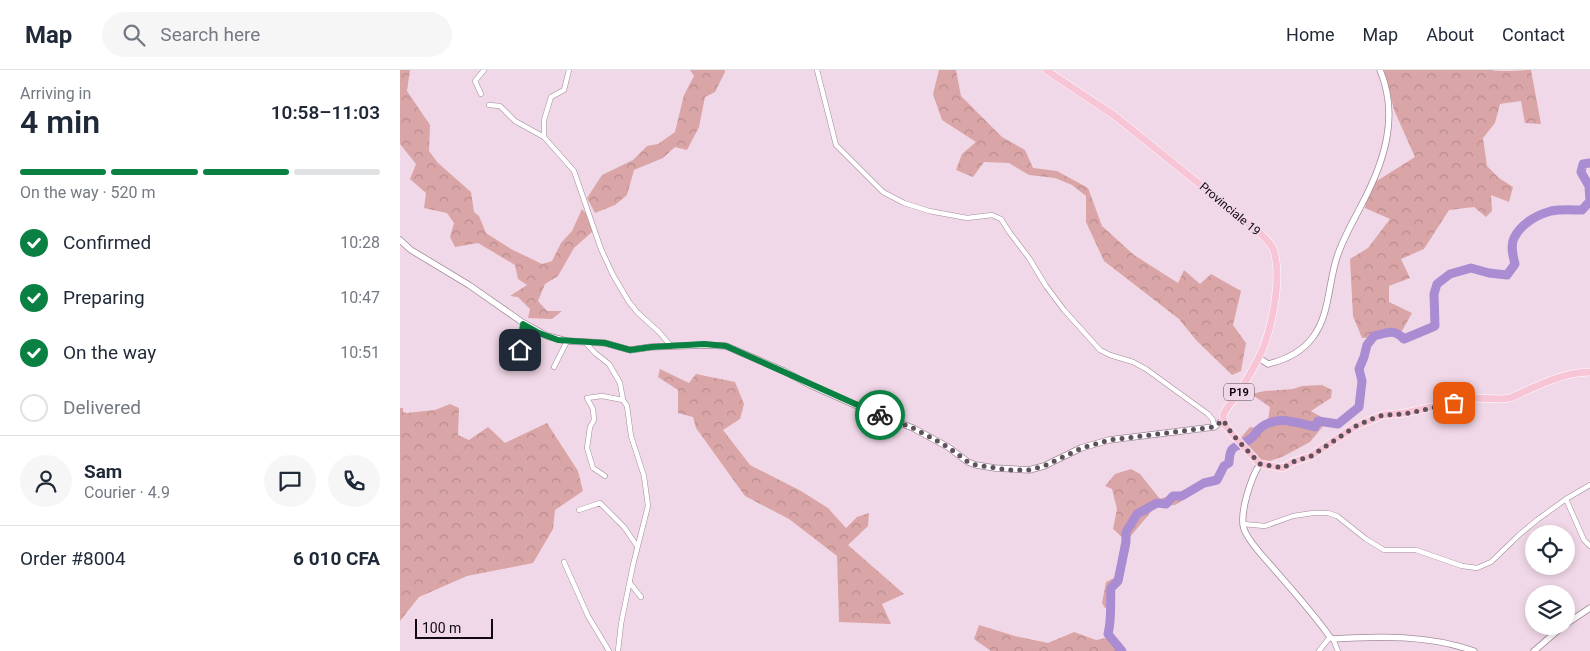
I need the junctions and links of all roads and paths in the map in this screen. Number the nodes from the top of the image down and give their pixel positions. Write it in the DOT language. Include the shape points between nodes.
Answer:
graph roads {
  1 [pos="484,70"];
  2 [pos="569,70"];
  3 [pos="817,70"];
  4 [pos="1046,70"];
  5 [pos="1380,70"];
  6 [pos="482,94"];
  7 [pos="489,105"];
  8 [pos="544,136"];
  9 [pos="400,240"];
  10 [pos="523,324"];
  11 [pos="567,341"];
  12 [pos="586,343"];
  13 [pos="671,346"];
  14 [pos="520,350"];
  15 [pos="1259,358"];
  16 [pos="554,367"];
  17 [pos="1590,372"];
  18 [pos="623,400"];
  19 [pos="1223,420"];
  20 [pos="1214,427"];
  21 [pos="1260,464"];
  22 [pos="605,476"];
  23 [pos="1590,485"];
  24 [pos="1566,499"];
  25 [pos="579,510"];
  26 [pos="1243,524"];
  27 [pos="637,546"];
  28 [pos="1590,546"];
  29 [pos="564,562"];
  30 [pos="630,583"];
  31 [pos="641,597"];
  32 [pos="1590,608"];
  33 [pos="1575,618"];
  34 [pos="1553,635"];
  35 [pos="1332,638"];
  36 [pos="609,651"];
  37 [pos="618,651"];
  38 [pos="1319,651"];
  39 [pos="1338,651"];
  40 [pos="1474,651"];
  41 [pos="1534,651"];
  1 -- 6 [label="street" via="476,80"];
  2 -- 8 [label="street" via="564,90 551,96 544,120"];
  3 -- 20 [label="street" via="836,145 884,192 929,211 967,218 992,215 1000,218 1064,310 1100,350 1133,362 1151,373 1208,414"];
  4 -- 15 [label="main road, Provinciale 19 / P19" via="1115,116 1270,243 1276,266 1275,296 1270,326"];
  5 -- 15 [label="street" via="1389,99 1388,132 1372,183 1337,255 1321,323 1300,351 1268,364"];
  7 -- 8 [label="street" via="500,106 515,121"];
  8 -- 13 [label="street" via="574,171 601,249 629,302"];
  9 -- 10 [label="street"];
  10 -- 11 [label="street" via="547,336"];
  10 -- 14 [label="street"];
  11 -- 12 [label="street"];
  11 -- 16 [label="street"];
  12 -- 13 [label="street" via="605,343 630,350"];
  12 -- 18 [label="street" via="611,367 620,383"];
  13 -- 20 [label="street" via="734,348 810,385 913,428 968,462 995,468 1029,470 1110,440"];
  15 -- 19 [label="main road, Provinciale 19 / P19" via="1224,412"];
  17 -- 21 [label="main road" via="1565,376 1510,398 1472,398 1405,414 1383,415 1356,426 1311,456 1283,468"];
  18 -- 22 [label="street" via="602,396 587,398 594,420 587,448 593,468"];
  18 -- 27 [label="street" via="644,476 648,506"];
  19 -- 20 [label="street"];
  19 -- 21 [label="main road"];
  21 -- 26 [label="street" via="1250,483"];
  23 -- 24 [label="street"];
  24 -- 26 [label="street" via="1519,535 1491,562 1477,568 1416,550 1384,550 1328,513 1293,516 1265,526"];
  24 -- 28 [label="street" via="1584,540"];
  25 -- 27 [label="street" via="600,503 624,527"];
  26 -- 35 [label="street" via="1260,553"];
  27 -- 30 [label="street"];
  29 -- 36 [label="street" via="588,616"];
  30 -- 31 [label="street"];
  30 -- 37 [label="street"];
  32 -- 33 [label="street"];
  34 -- 41 [label="street"];
  35 -- 38 [label="street"];
  35 -- 39 [label="street"];
  35 -- 40 [label="street" via="1402,638 1441,642"];
}
